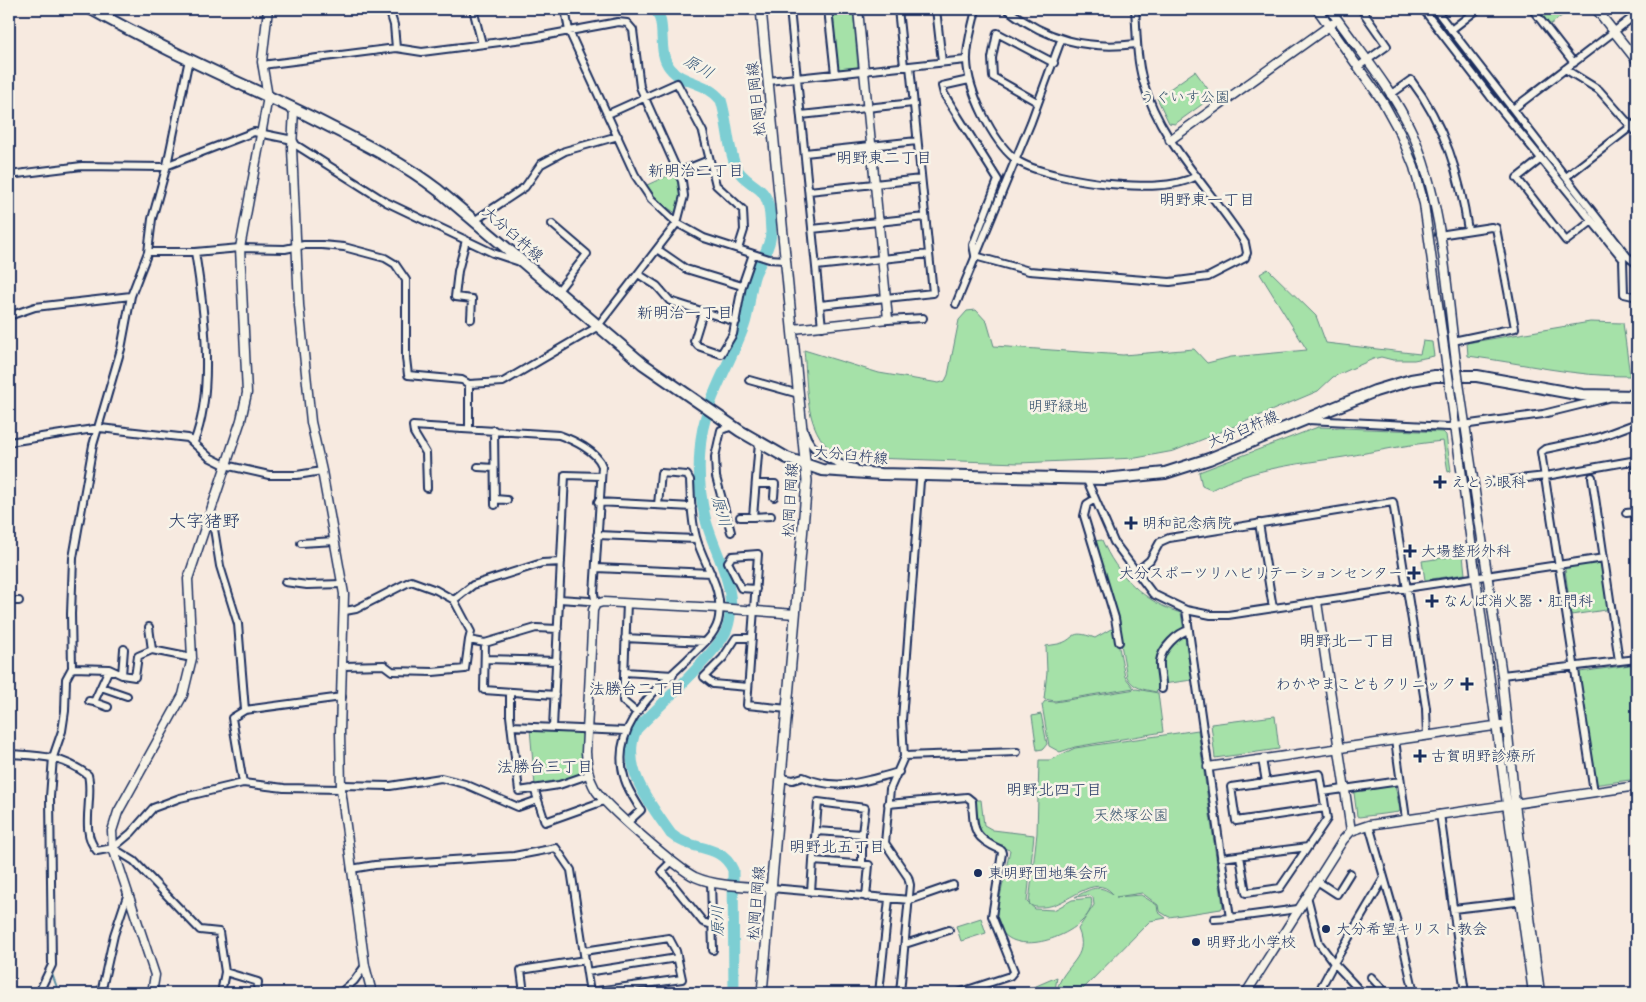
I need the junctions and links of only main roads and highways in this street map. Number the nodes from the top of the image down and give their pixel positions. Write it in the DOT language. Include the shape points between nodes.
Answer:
graph roads {
  1 [pos="91,9"];
  2 [pos="761,9"];
  3 [pos="1637,396"];
  4 [pos="806,466"];
  5 [pos="765,992"];
  1 -- 4 [label="main road, 大分臼杵線" via="139,36 294,109 410,169 643,364 733,426"];
  2 -- 4 [label="main road, 松岡日岡線"];
  3 -- 4 [label="main road, 大分臼杵線" via="1569,394 1477,376 1446,375 1411,380 1388,386 1209,459 1165,473 1104,479 881,474"];
  4 -- 5 [label="main road, 松岡日岡線"];
}
